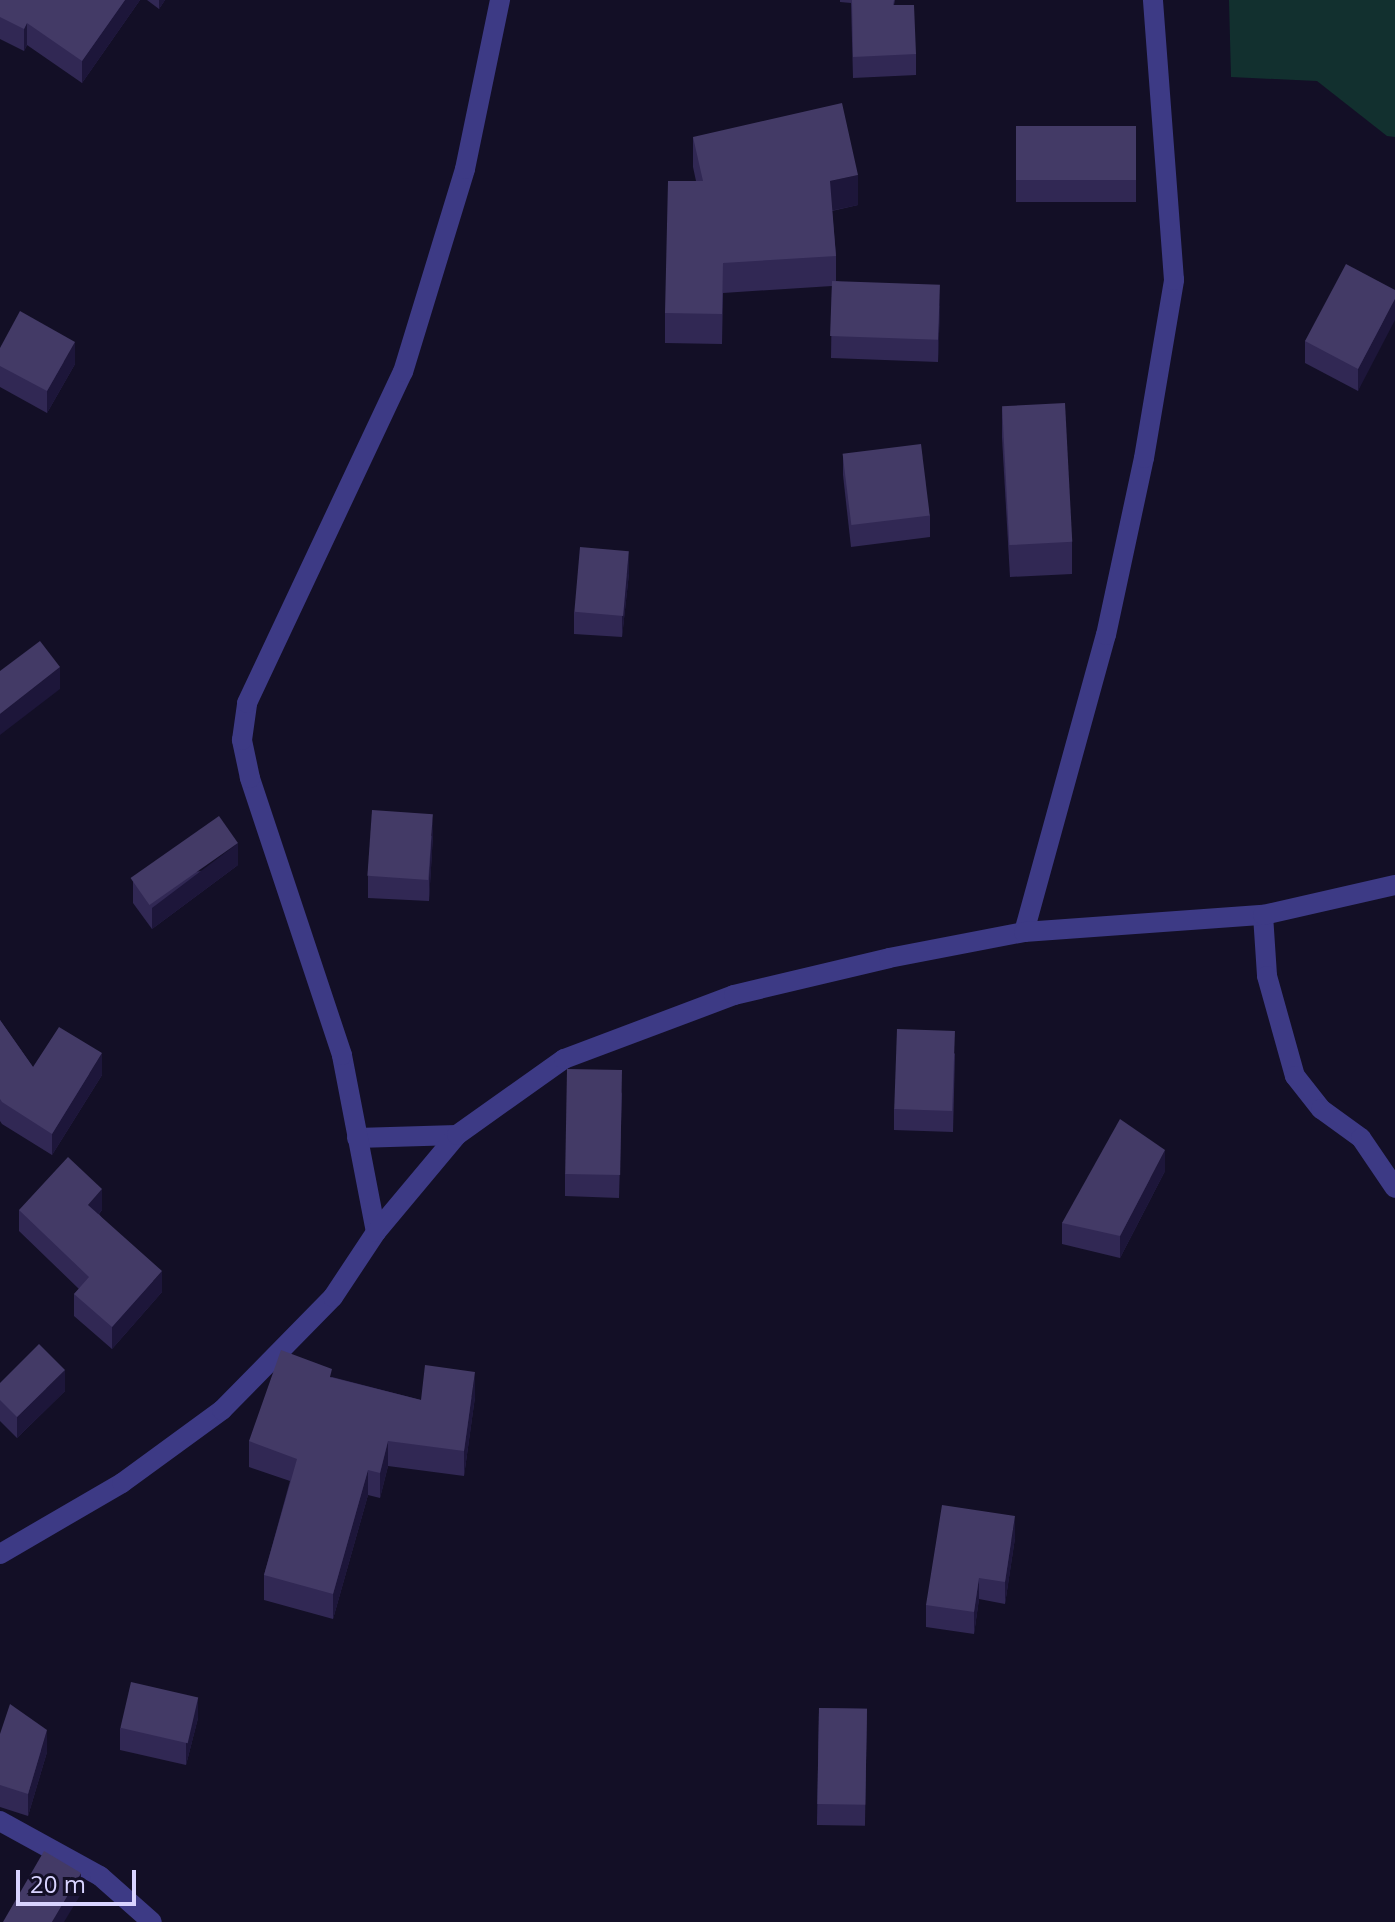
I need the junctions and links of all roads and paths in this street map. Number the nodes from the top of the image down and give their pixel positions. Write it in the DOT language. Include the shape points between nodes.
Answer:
graph roads {
  1 [pos="500,0"];
  2 [pos="1153,0"];
  3 [pos="1395,885"];
  4 [pos="1263,915"];
  5 [pos="1024,932"];
  6 [pos="457,1135"];
  7 [pos="357,1138"];
  8 [pos="1395,1188"];
  9 [pos="376,1232"];
  10 [pos="0,1554"];
  11 [pos="0,1821"];
  12 [pos="152,1922"];
  1 -- 7 [label="street" via="465,169 403,372 247,703 242,740 342,1055"];
  2 -- 5 [label="street" via="1174,280 1144,458 1106,635"];
  3 -- 4 [label="street"];
  4 -- 5 [label="street"];
  4 -- 8 [label="street" via="1267,976 1295,1076 1321,1109 1361,1138"];
  5 -- 6 [label="street" via="734,995 564,1059"];
  6 -- 7 [label="street"];
  6 -- 9 [label="street"];
  7 -- 9 [label="street"];
  9 -- 10 [label="street" via="333,1297 222,1410 122,1483"];
  11 -- 12 [label="street" via="100,1876"];
}
